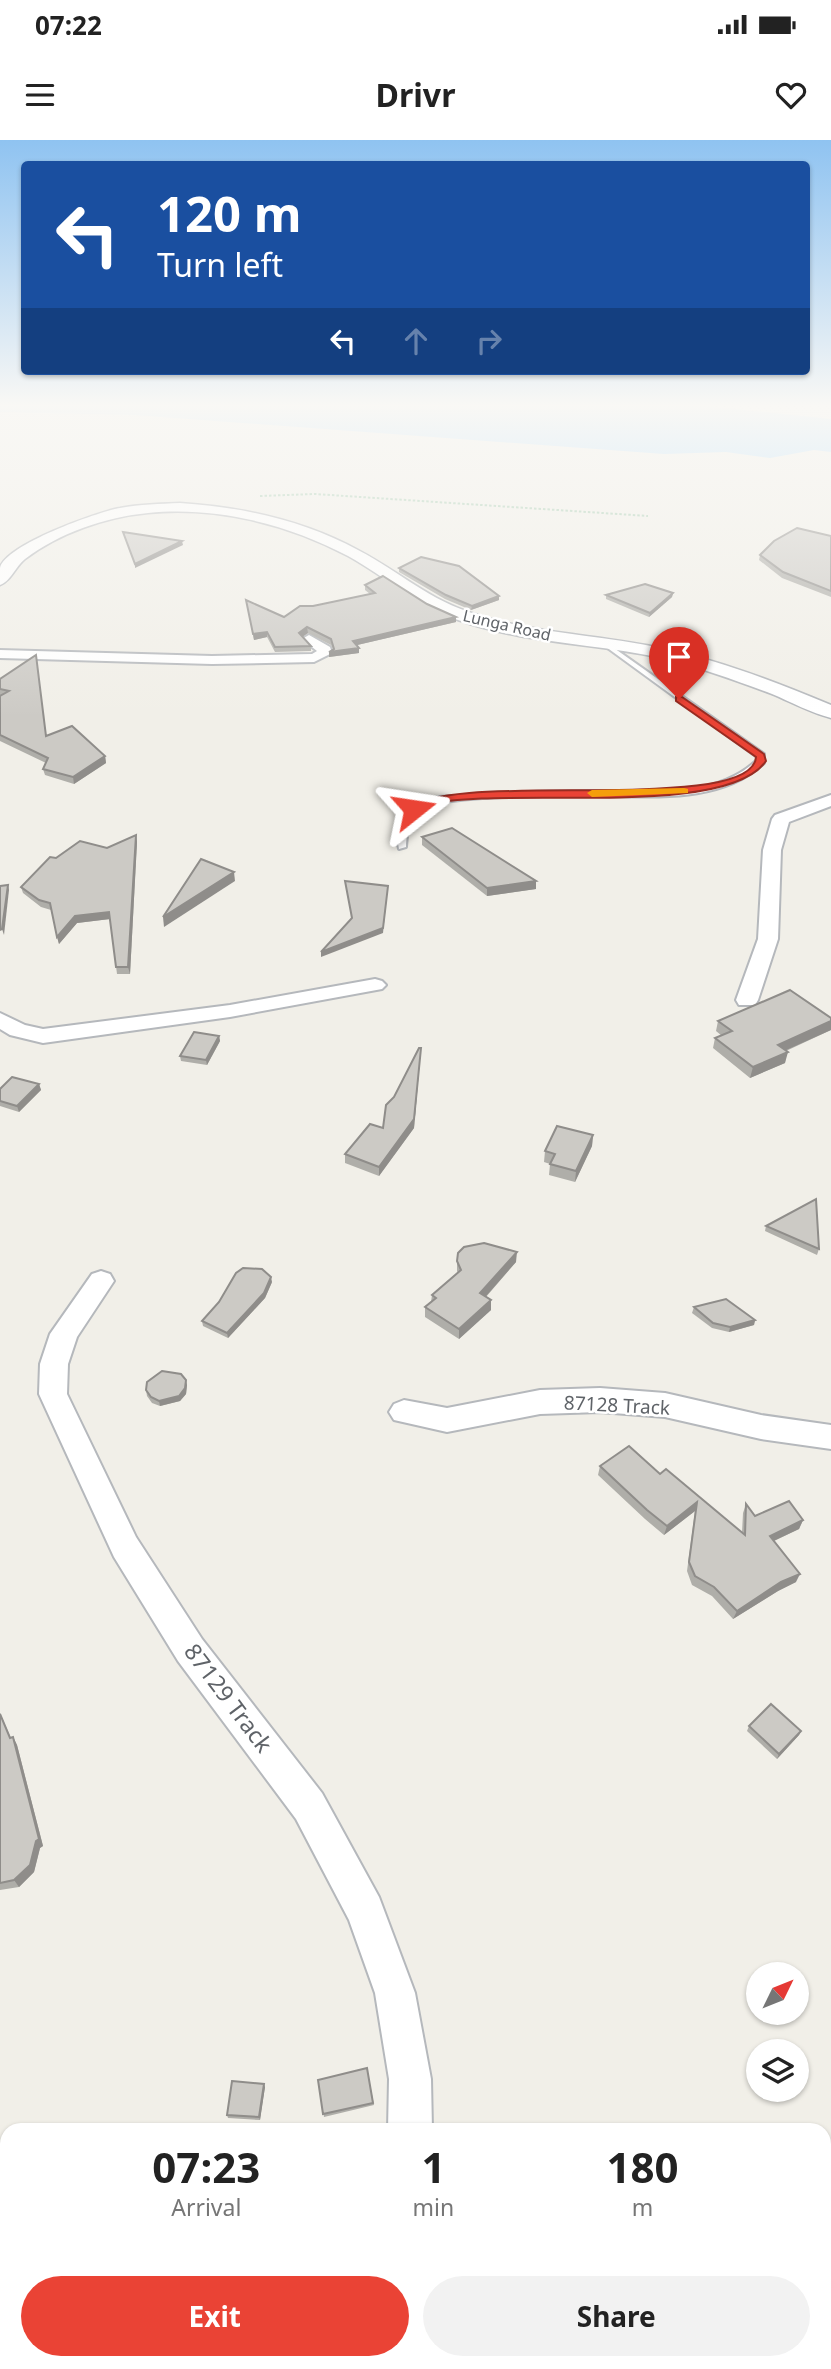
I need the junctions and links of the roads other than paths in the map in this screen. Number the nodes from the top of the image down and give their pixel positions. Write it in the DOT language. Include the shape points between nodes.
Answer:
graph roads {
  1 [pos="1,575"];
  2 [pos="309,639"];
  3 [pos="604,643"];
  4 [pos="0,654"];
  5 [pos="831,712"];
  6 [pos="831,800"];
  7 [pos="402,847"];
  8 [pos="375,985"];
  9 [pos="747,1000"];
  10 [pos="0,1020"];
  11 [pos="101,1281"];
  12 [pos="404,1412"];
  13 [pos="831,1437"];
  14 [pos="410,2123"];
  1 -- 3 [label="street, Lunga Road" via="54,537 103,517 141,510 215,511 264,519 329,542 413,593 461,615 536,634"];
  2 -- 4 [label="street" via="325,653 304,659 236,660"];
  3 -- 5 [label="street, Lunga Road" via="706,666"];
  3 -- 7 [label="lane" via="761,756 757,768 744,777 689,791 490,796 424,803 414,809 402,828"];
  6 -- 9 [label="street" via="781,819 777,828 768,939"];
  8 -- 10 [label="street" via="230,1011 43,1036"];
  11 -- 14 [label="street, 87129 Track" via="64,1334 54,1364 53,1394 125,1547 190,1650 309,1806 365,1911 395,1993 410,2079"];
  12 -- 13 [label="street, 87128 Track" via="447,1420 540,1402 600,1400 665,1405"];
}
